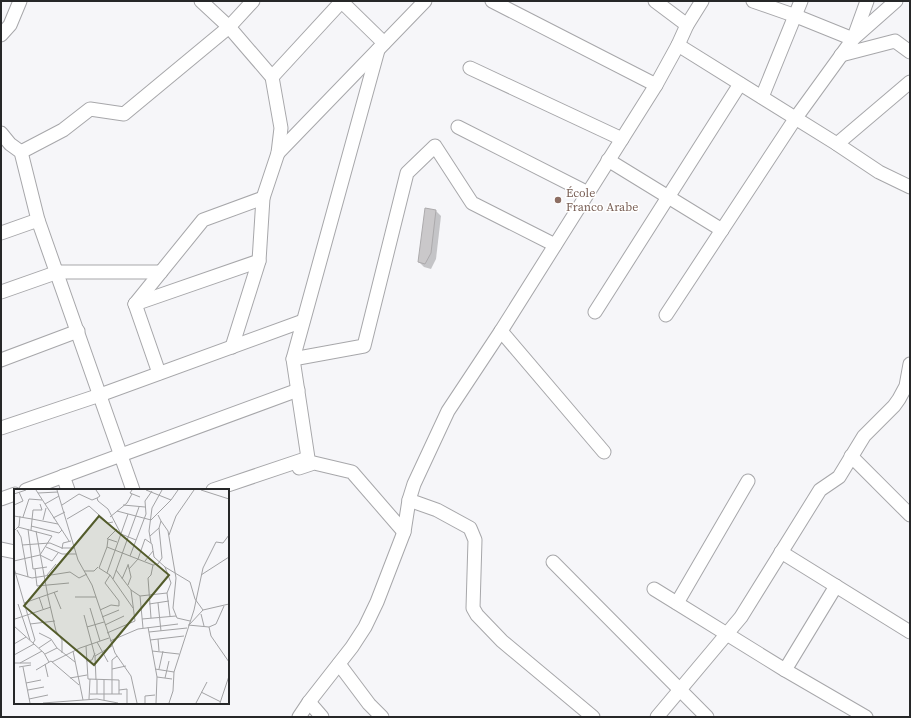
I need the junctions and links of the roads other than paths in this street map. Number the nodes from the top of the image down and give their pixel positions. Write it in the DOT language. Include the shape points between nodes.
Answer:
graph roads {
  1 [pos="20,1"];
  2 [pos="201,1"];
  3 [pos="253,1"];
  4 [pos="342,1"];
  5 [pos="425,1"];
  6 [pos="492,1"];
  7 [pos="655,1"];
  8 [pos="702,1"];
  9 [pos="753,1"];
  10 [pos="801,1"];
  11 [pos="867,1"];
  12 [pos="896,1"];
  13 [pos="796,16"];
  14 [pos="687,25"];
  15 [pos="229,27"];
  16 [pos="1,35"];
  17 [pos="853,38"];
  18 [pos="678,45"];
  19 [pos="381,47"];
  20 [pos="910,52"];
  21 [pos="841,55"];
  22 [pos="470,68"];
  23 [pos="272,77"];
  24 [pos="910,82"];
  25 [pos="740,84"];
  26 [pos="656,85"];
  27 [pos="762,97"];
  28 [pos="795,119"];
  29 [pos="458,128"];
  30 [pos="1,132"];
  31 [pos="622,139"];
  32 [pos="837,144"];
  33 [pos="21,152"];
  34 [pos="278,153"];
  35 [pos="608,160"];
  36 [pos="910,187"];
  37 [pos="588,193"];
  38 [pos="668,197"];
  39 [pos="263,198"];
  40 [pos="38,220"];
  41 [pos="722,230"];
  42 [pos="1,233"];
  43 [pos="555,245"];
  44 [pos="259,261"];
  45 [pos="58,272"];
  46 [pos="161,272"];
  47 [pos="1,292"];
  48 [pos="135,304"];
  49 [pos="595,312"];
  50 [pos="666,315"];
  51 [pos="303,321"];
  52 [pos="78,331"];
  53 [pos="501,331"];
  54 [pos="232,347"];
  55 [pos="293,359"];
  56 [pos="1,360"];
  57 [pos="910,364"];
  58 [pos="159,373"];
  59 [pos="298,390"];
  60 [pos="100,395"];
  61 [pos="1,428"];
  62 [pos="604,452"];
  63 [pos="121,455"];
  64 [pos="851,456"];
  65 [pos="63,476"];
  66 [pos="748,481"];
  67 [pos="29,489"];
  68 [pos="68,489"];
  69 [pos="133,489"];
  70 [pos="216,489"];
  71 [pos="14,494"];
  72 [pos="229,494"];
  73 [pos="1,499"];
  74 [pos="409,500"];
  75 [pos="910,515"];
  76 [pos="404,532"];
  77 [pos="1,549"];
  78 [pos="14,552"];
  79 [pos="781,552"];
  80 [pos="553,562"];
  81 [pos="836,586"];
  82 [pos="654,589"];
  83 [pos="677,603"];
  84 [pos="910,632"];
  85 [pos="726,634"];
  86 [pos="339,664"];
  87 [pos="785,670"];
  88 [pos="679,690"];
  89 [pos="309,702"];
  90 [pos="299,717"];
  91 [pos="322,717"];
  92 [pos="382,717"];
  93 [pos="593,717"];
  94 [pos="657,717"];
  95 [pos="706,717"];
  96 [pos="866,717"];
  1 -- 16 [label="street" via="10,25"];
  2 -- 15 [label="street"];
  3 -- 15 [label="street"];
  4 -- 19 [label="street"];
  4 -- 23 [label="street"];
  5 -- 19 [label="street"];
  6 -- 26 [label="street"];
  7 -- 14 [label="street"];
  8 -- 14 [label="street"];
  9 -- 13 [label="street"];
  10 -- 13 [label="street"];
  11 -- 17 [label="street"];
  12 -- 17 [label="street"];
  13 -- 17 [label="street"];
  13 -- 27 [label="street"];
  14 -- 18 [label="street"];
  15 -- 23 [label="street"];
  15 -- 33 [label="street" via="124,114 90,110 63,130"];
  17 -- 21 [label="street"];
  18 -- 25 [label="street"];
  18 -- 26 [label="street"];
  19 -- 34 [label="street"];
  19 -- 51 [label="street"];
  20 -- 21 [label="street" via="894,41"];
  21 -- 28 [label="street"];
  22 -- 31 [label="street"];
  23 -- 34 [label="street" via="281,128"];
  24 -- 32 [label="street"];
  25 -- 27 [label="street"];
  25 -- 38 [label="street"];
  26 -- 31 [label="street"];
  27 -- 28 [label="street"];
  28 -- 32 [label="street"];
  28 -- 41 [label="street"];
  29 -- 37 [label="street"];
  30 -- 33 [label="street" via="10,144"];
  31 -- 35 [label="street"];
  32 -- 36 [label="street" via="879,172"];
  33 -- 40 [label="street"];
  34 -- 39 [label="street"];
  35 -- 37 [label="street"];
  35 -- 38 [label="street"];
  37 -- 43 [label="street"];
  38 -- 41 [label="street"];
  38 -- 49 [label="street"];
  39 -- 44 [label="street"];
  39 -- 46 [label="street" via="203,220"];
  40 -- 42 [label="street"];
  40 -- 45 [label="street"];
  41 -- 50 [label="street"];
  43 -- 53 [label="street"];
  43 -- 55 [label="street" via="472,203 435,146 407,173 364,346"];
  44 -- 48 [label="street"];
  44 -- 54 [label="street"];
  45 -- 46 [label="street"];
  45 -- 47 [label="street"];
  45 -- 52 [label="street"];
  46 -- 48 [label="street"];
  48 -- 58 [label="street"];
  51 -- 54 [label="street"];
  51 -- 55 [label="street"];
  52 -- 56 [label="street"];
  52 -- 60 [label="street"];
  53 -- 62 [label="street"];
  53 -- 74 [label="street" via="448,411"];
  54 -- 58 [label="street"];
  55 -- 59 [label="street"];
  57 -- 64 [label="street" via="906,386 899,399 864,436"];
  58 -- 60 [label="street"];
  59 -- 63 [label="street"];
  59 -- 70 [label="street" via="308,458"];
  60 -- 61 [label="street"];
  60 -- 63 [label="street"];
  63 -- 65 [label="street"];
  63 -- 69 [label="street"];
  64 -- 75 [label="street"];
  64 -- 79 [label="street" via="838,477 820,490"];
  65 -- 67 [label="street"];
  65 -- 68 [label="street"];
  66 -- 83 [label="street"];
  71 -- 73 [label="street"];
  72 -- 76 [label="street" via="314,463 352,472"];
  74 -- 76 [label="street"];
  74 -- 93 [label="street" via="437,510 470,528 475,540 473,608 477,615 502,641"];
  76 -- 86 [label="street" via="365,627"];
  77 -- 78 [label="street"];
  79 -- 81 [label="street"];
  79 -- 85 [label="street" via="740,617"];
  80 -- 88 [label="street"];
  81 -- 84 [label="street"];
  81 -- 87 [label="street"];
  82 -- 83 [label="street"];
  83 -- 85 [label="street"];
  85 -- 87 [label="street"];
  85 -- 88 [label="street"];
  86 -- 89 [label="street"];
  86 -- 92 [label="street"];
  87 -- 96 [label="street"];
  88 -- 94 [label="street"];
  88 -- 95 [label="street"];
  89 -- 90 [label="street"];
  89 -- 91 [label="street"];
}
